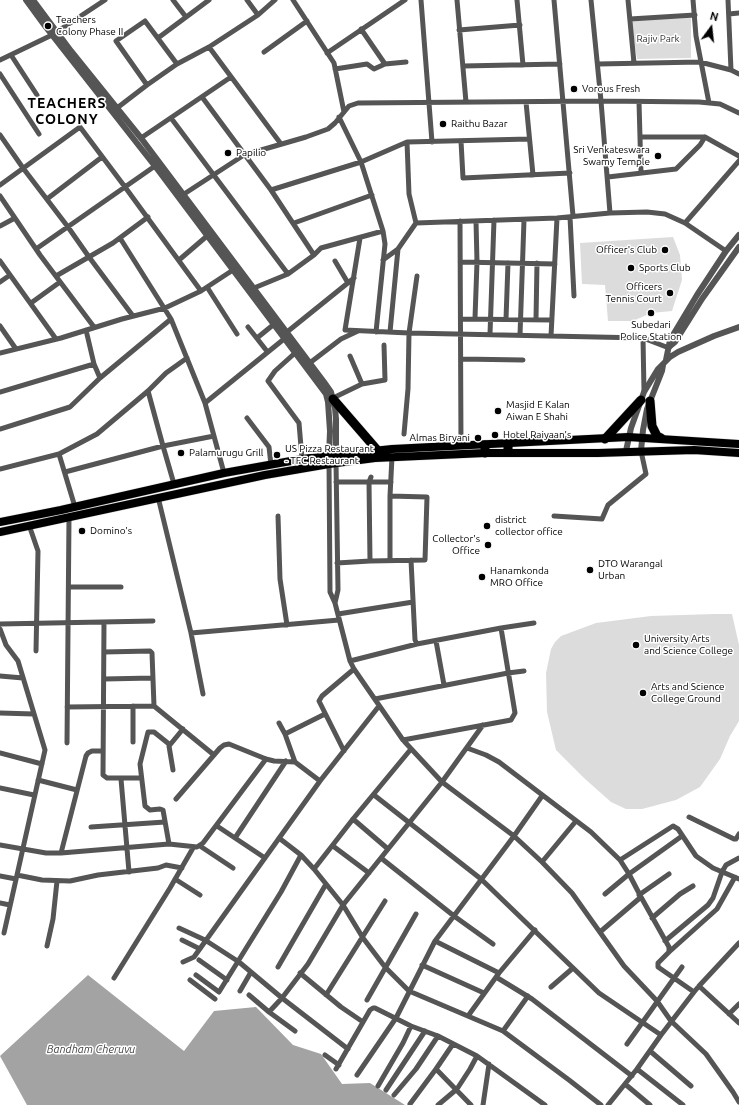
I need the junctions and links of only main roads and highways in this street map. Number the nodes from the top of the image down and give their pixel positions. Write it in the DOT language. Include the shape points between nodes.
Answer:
graph roads {
  1 [pos="333,398"];
  2 [pos="660,438"];
  3 [pos="605,439"];
  4 [pos="739,444"];
  5 [pos="508,448"];
  6 [pos="485,449"];
  7 [pos="378,451"];
  8 [pos="739,453"];
  9 [pos="332,460"];
  10 [pos="0,522"];
  11 [pos="0,532"];
  1 -- 7 [label="highway"];
  2 -- 3 [label="main road"];
  2 -- 3 [label="highway" via="652,426 645,398"];
  2 -- 4 [label="main road"];
  3 -- 5 [label="main road"];
  5 -- 6 [label="main road"];
  5 -- 8 [label="main road" via="694,450"];
  6 -- 7 [label="main road" via="461,446"];
  6 -- 9 [label="main road"];
  7 -- 9 [label="main road"];
  9 -- 10 [label="main road" via="302,459 224,473"];
  9 -- 11 [label="main road"];
}
